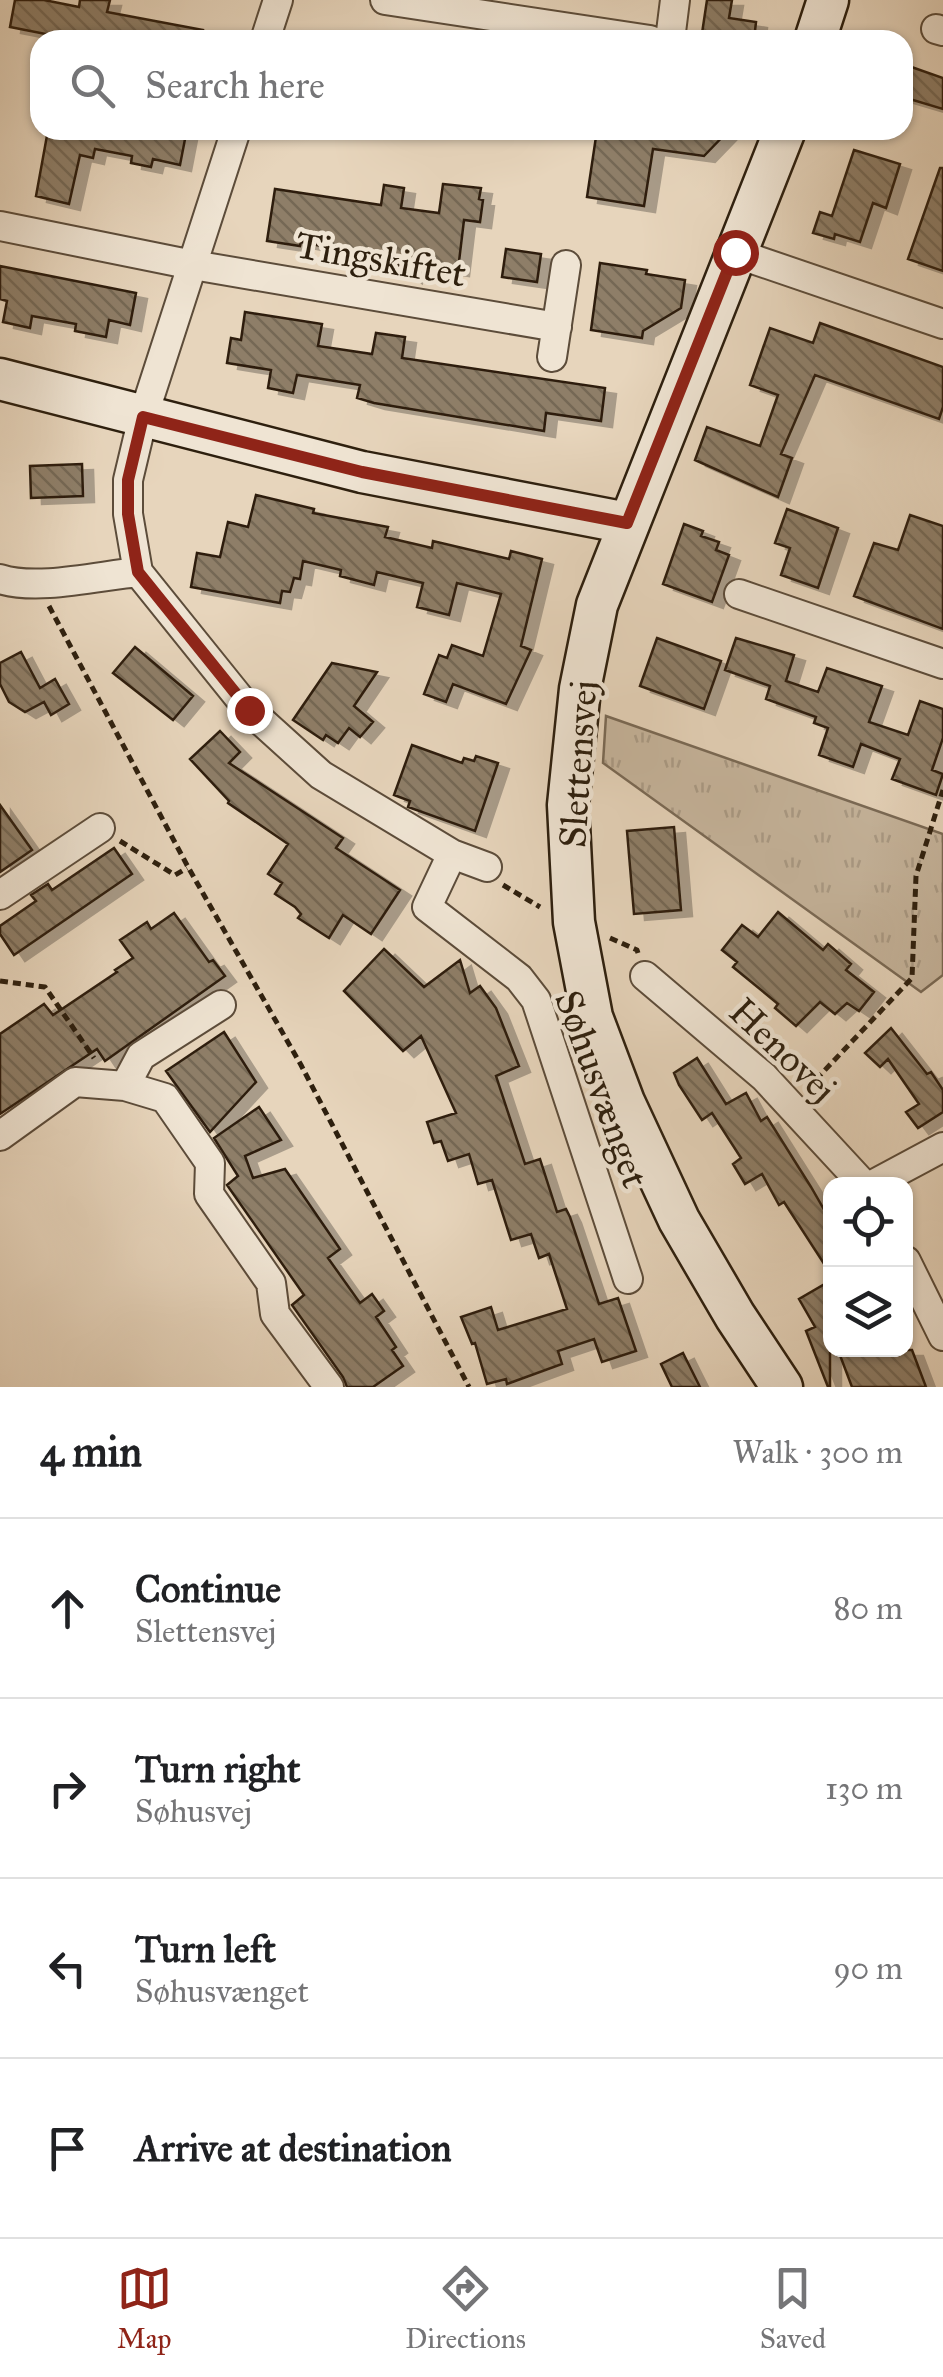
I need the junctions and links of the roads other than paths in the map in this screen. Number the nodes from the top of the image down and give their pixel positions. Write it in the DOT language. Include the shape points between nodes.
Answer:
graph roads {
  1 [pos="278,0"];
  2 [pos="385,0"];
  3 [pos="675,0"];
  4 [pos="828,0"];
  5 [pos="268,30"];
  6 [pos="584,30"];
  7 [pos="671,30"];
  8 [pos="818,30"];
  9 [pos="233,140"];
  10 [pos="781,140"];
  11 [pos="0,226"];
  12 [pos="735,252"];
  13 [pos="566,265"];
  14 [pos="193,266"];
  15 [pos="943,324"];
  16 [pos="557,327"];
  17 [pos="552,357"];
  18 [pos="0,379"];
  19 [pos="143,417"];
  20 [pos="627,523"];
  21 [pos="138,572"];
  22 [pos="0,579"];
  23 [pos="739,594"];
  24 [pos="943,664"];
  25 [pos="100,828"];
  26 [pos="452,854"];
  27 [pos="487,867"];
  28 [pos="0,895"];
  29 [pos="644,976"];
  30 [pos="221,1005"];
  31 [pos="114,1085"];
  32 [pos="0,1136"];
  33 [pos="943,1147"];
  34 [pos="857,1177"];
  35 [pos="887,1177"];
  36 [pos="909,1267"];
  37 [pos="628,1279"];
  38 [pos="943,1336"];
  39 [pos="329,1387"];
  40 [pos="782,1387"];
  1 -- 5 [label="street"];
  2 -- 6 [label="street"];
  3 -- 7 [label="street"];
  4 -- 8 [label="street"];
  9 -- 14 [label="street"];
  10 -- 12 [label="street, Slettensvej"];
  11 -- 14 [label="street, Tingskiftet"];
  12 -- 15 [label="street"];
  12 -- 20 [label="street, Slettensvej"];
  13 -- 16 [label="street"];
  14 -- 16 [label="street, Tingskiftet"];
  14 -- 19 [label="street"];
  16 -- 17 [label="street"];
  18 -- 19 [label="street"];
  19 -- 20 [label="street" via="362,472"];
  19 -- 21 [label="street" via="128,480"];
  20 -- 40 [label="street, Slettensvej" via="597,605 580,689 568,805 574,922 592,1017 624,1102 679,1220"];
  21 -- 22 [label="street" via="47,582"];
  21 -- 26 [label="street" via="249,710 292,749 321,775"];
  23 -- 24 [label="street"];
  25 -- 28 [label="street"];
  26 -- 27 [label="street"];
  26 -- 37 [label="street, Søhusvænget" via="426,906 519,978 536,1000"];
  29 -- 34 [label="street, Henovej" via="764,1077"];
  30 -- 31 [label="street" via="141,1056"];
  31 -- 32 [label="street" via="75,1082"];
  31 -- 39 [label="street" via="165,1098 210,1163 209,1194 271,1283 275,1314"];
  33 -- 35 [label="street"];
  36 -- 38 [label="street"];
}
